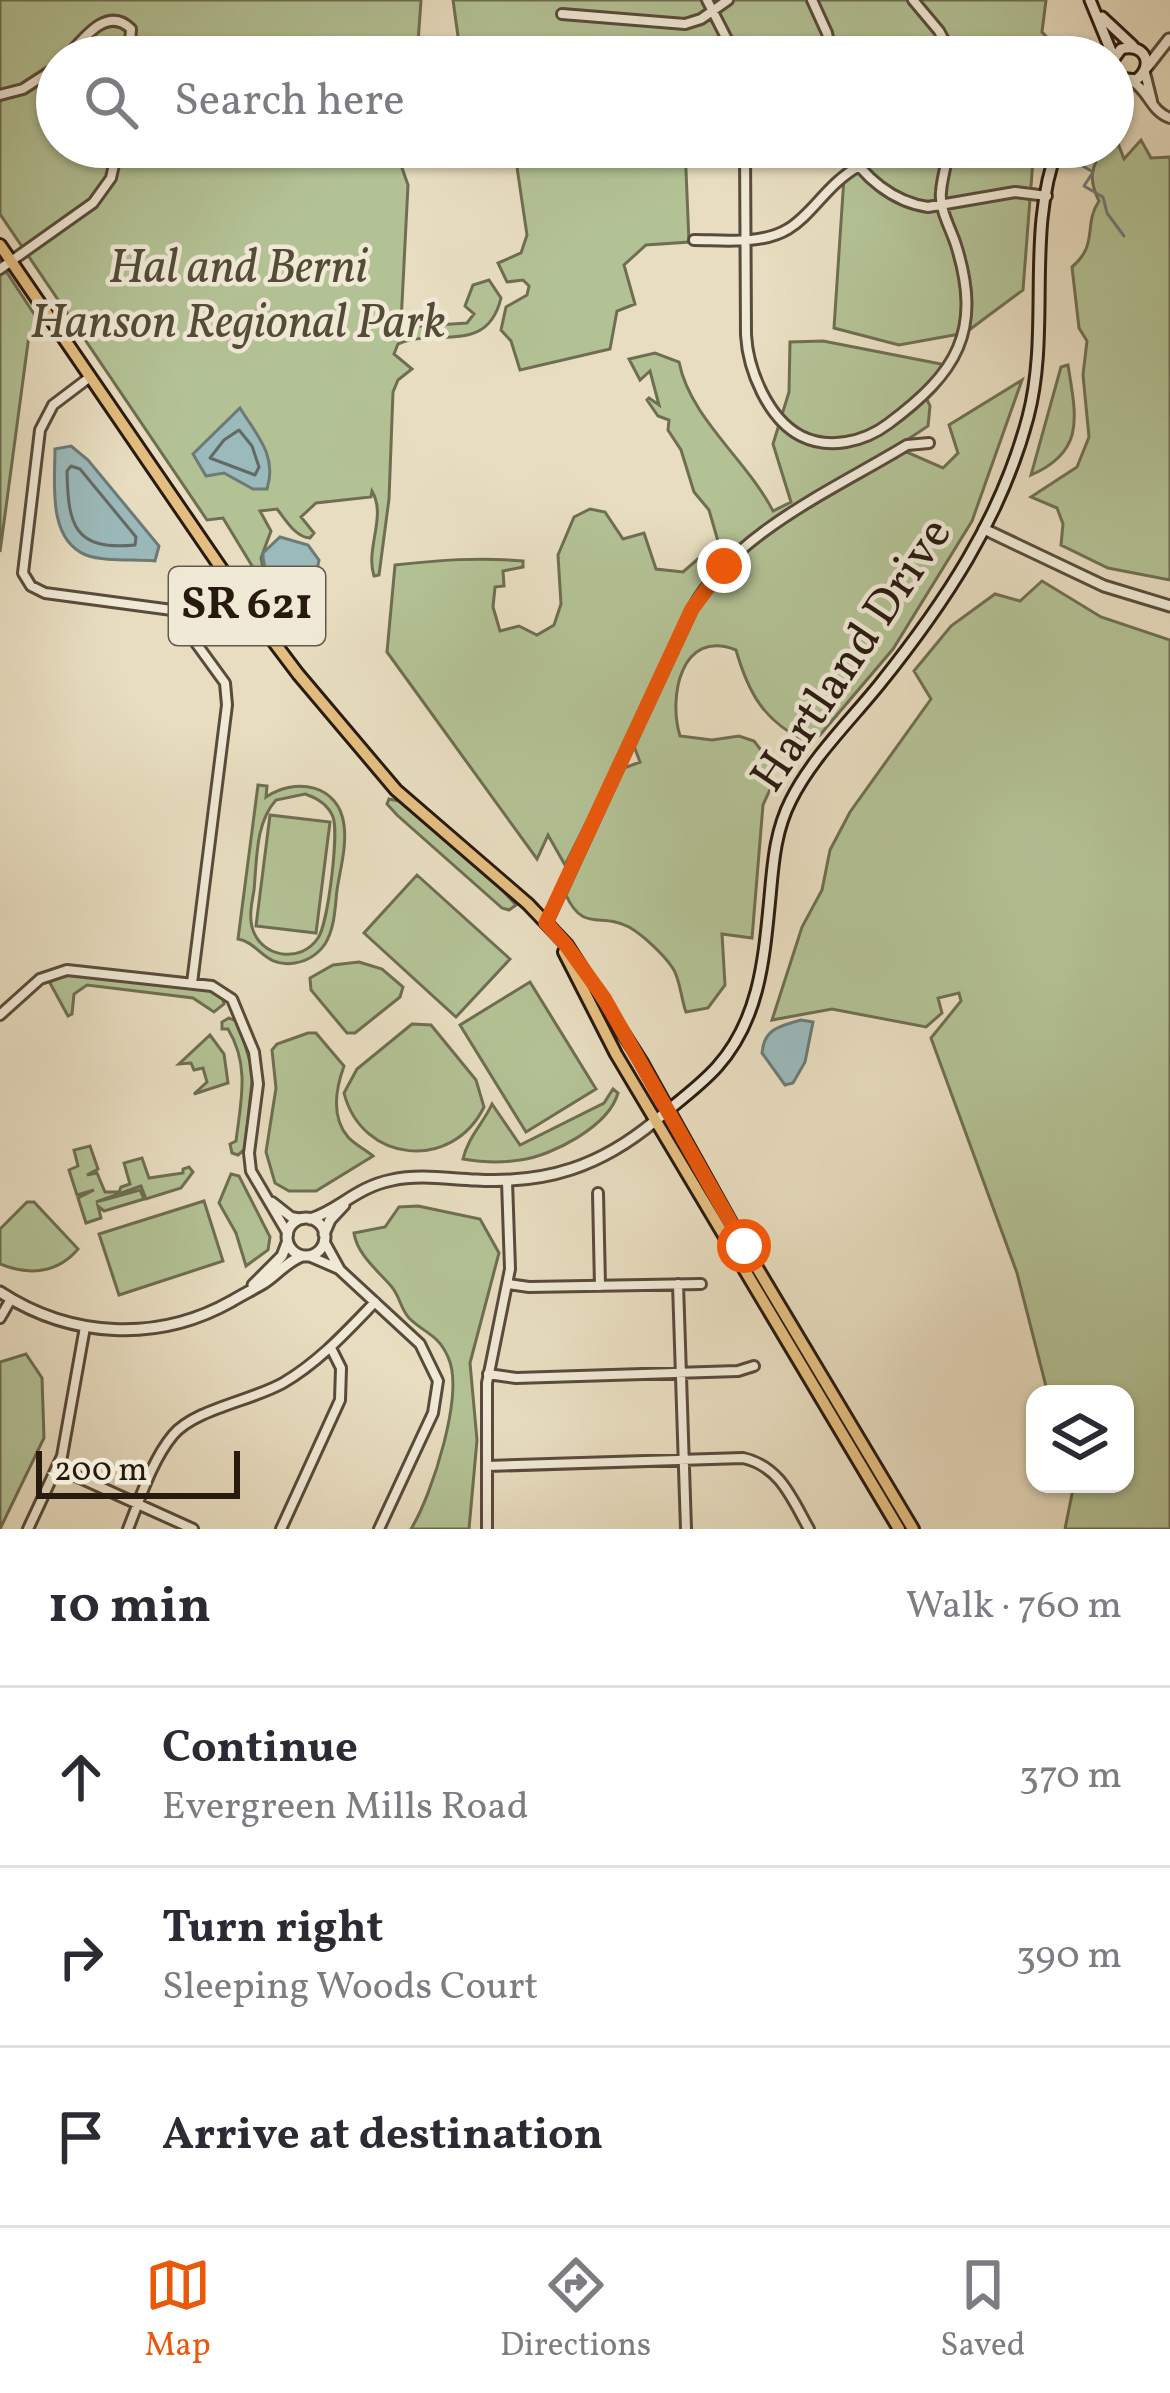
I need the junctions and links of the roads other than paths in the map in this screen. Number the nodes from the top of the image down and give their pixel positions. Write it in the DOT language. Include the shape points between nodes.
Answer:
graph roads {
  1 [pos="707,0"];
  2 [pos="728,0"];
  3 [pos="812,0"];
  4 [pos="913,0"];
  5 [pos="1090,0"];
  6 [pos="713,10"];
  7 [pos="1097,13"];
  8 [pos="562,14"];
  9 [pos="87,36"];
  10 [pos="130,36"];
  11 [pos="726,36"];
  12 [pos="828,36"];
  13 [pos="942,36"];
  14 [pos="1105,36"];
  15 [pos="1123,36"];
  16 [pos="1169,38"];
  17 [pos="1135,47"];
  18 [pos="1146,70"];
  19 [pos="1134,76"];
  20 [pos="36,81"];
  21 [pos="1134,90"];
  22 [pos="0,95"];
  23 [pos="1152,102"];
  24 [pos="1170,118"];
  25 [pos="113,168"];
  26 [pos="745,168"];
  27 [pos="856,168"];
  28 [pos="861,168"];
  29 [pos="946,168"];
  30 [pos="1053,168"];
  31 [pos="1047,196"];
  32 [pos="942,204"];
  33 [pos="747,239"];
  34 [pos="694,240"];
  35 [pos="0,245"];
  36 [pos="5,265"];
  37 [pos="91,376"];
  38 [pos="929,443"];
  39 [pos="984,529"];
  40 [pos="1170,606"];
  41 [pos="546,923"];
  42 [pos="578,977"];
  43 [pos="192,983"];
  44 [pos="0,1015"];
  45 [pos="669,1109"];
  46 [pos="655,1120"];
  47 [pos="507,1181"];
  48 [pos="362,1190"];
  49 [pos="598,1192"];
  50 [pos="262,1194"];
  51 [pos="306,1219"];
  52 [pos="287,1237"];
  53 [pos="324,1238"];
  54 [pos="306,1256"];
  55 [pos="340,1270"];
  56 [pos="508,1283"];
  57 [pos="678,1284"];
  58 [pos="700,1284"];
  59 [pos="600,1286"];
  60 [pos="250,1290"];
  61 [pos="0,1292"];
  62 [pos="11,1299"];
  63 [pos="374,1302"];
  64 [pos="0,1318"];
  65 [pos="85,1327"];
  66 [pos="331,1348"];
  67 [pos="754,1366"];
  68 [pos="681,1373"];
  69 [pos="488,1374"];
  70 [pos="683,1459"];
  71 [pos="488,1466"];
  72 [pos="57,1467"];
  73 [pos="139,1504"];
  74 [pos="28,1529"];
  75 [pos="128,1529"];
  76 [pos="193,1529"];
  77 [pos="281,1529"];
  78 [pos="379,1529"];
  79 [pos="488,1529"];
  80 [pos="686,1529"];
  81 [pos="809,1529"];
  82 [pos="899,1529"];
  83 [pos="913,1529"];
  1 -- 6 [label="street"];
  2 -- 6 [label="street"];
  3 -- 12 [label="street"];
  4 -- 13 [label="street"];
  5 -- 7 [label="main road"];
  6 -- 8 [label="street" via="685,24"];
  6 -- 11 [label="street"];
  7 -- 14 [label="main road"];
  7 -- 15 [label="main road"];
  9 -- 10 [label="street" via="110,21 124,22"];
  16 -- 17 [label="main road"];
  16 -- 18 [label="main road"];
  17 -- 18 [label="main road"];
  18 -- 19 [label="main road"];
  18 -- 23 [label="street"];
  20 -- 22 [label="street"];
  21 -- 23 [label="street"];
  23 -- 24 [label="street"];
  25 -- 36 [label="street" via="93,203"];
  26 -- 33 [label="street"];
  27 -- 33 [label="street" via="788,229"];
  28 -- 32 [label="street" via="910,204"];
  29 -- 32 [label="street"];
  30 -- 31 [label="main road, Hartland Drive"];
  31 -- 32 [label="street" via="1015,192"];
  31 -- 39 [label="main road, Hartland Drive" via="1033,392"];
  32 -- 33 [label="street" via="967,283 962,342 914,404 878,431 846,442 808,440 790,430 754,376"];
  33 -- 34 [label="street"];
  35 -- 36 [label="main road, SR 621"];
  36 -- 37 [label="main road, SR 621"];
  37 -- 41 [label="main road, SR 621" via="249,609 337,721 396,790"];
  37 -- 43 [label="street" via="53,405 40,430 23,573 45,593 172,610 225,683"];
  38 -- 41 [label="street" via="908,445 729,558 692,609"];
  39 -- 40 [label="main road" via="1105,586"];
  39 -- 45 [label="main road, Hartland Drive" via="936,614 791,800 777,836 750,1014 715,1070"];
  41 -- 42 [label="main road, SR 621"];
  41 -- 45 [label="main road, SR 621" via="597,988"];
  42 -- 45 [label="main road"];
  42 -- 46 [label="main road, SR 621"];
  43 -- 44 [label="street" via="67,970 40,980"];
  43 -- 50 [label="street" via="232,999 254,1052 249,1160"];
  45 -- 46 [label="main road, Hartland Drive"];
  45 -- 83 [label="main road, SR 621"];
  46 -- 47 [label="main road, Hartland Drive" via="598,1161"];
  46 -- 82 [label="main road, SR 621"];
  47 -- 48 [label="main road, Hartland Drive" via="406,1178"];
  47 -- 56 [label="street"];
  48 -- 51 [label="main road, Hartland Drive"];
  48 -- 53 [label="main road" via="337,1210"];
  49 -- 59 [label="street"];
  50 -- 51 [label="street"];
  50 -- 52 [label="street"];
  51 -- 52 [label="main road"];
  51 -- 53 [label="main road"];
  52 -- 54 [label="main road"];
  52 -- 60 [label="main road" via="282,1256"];
  53 -- 54 [label="main road"];
  53 -- 55 [label="street"];
  54 -- 55 [label="street"];
  54 -- 60 [label="main road"];
  55 -- 63 [label="street"];
  56 -- 59 [label="street"];
  56 -- 69 [label="street"];
  57 -- 58 [label="street"];
  57 -- 59 [label="street"];
  57 -- 68 [label="street"];
  60 -- 65 [label="main road" via="180,1323"];
  61 -- 62 [label="main road"];
  62 -- 64 [label="street"];
  62 -- 65 [label="main road"];
  63 -- 66 [label="street"];
  63 -- 78 [label="street" via="420,1344 438,1381 433,1413"];
  65 -- 72 [label="street"];
  66 -- 73 [label="street" via="281,1384 182,1426"];
  66 -- 77 [label="street" via="341,1367 340,1400"];
  67 -- 68 [label="street"];
  68 -- 69 [label="street"];
  68 -- 70 [label="street"];
  69 -- 71 [label="street"];
  70 -- 71 [label="street"];
  70 -- 80 [label="street"];
  70 -- 81 [label="street" via="763,1465"];
  71 -- 79 [label="street"];
  72 -- 73 [label="street"];
  72 -- 74 [label="street"];
  73 -- 75 [label="street"];
  73 -- 76 [label="street"];
}
